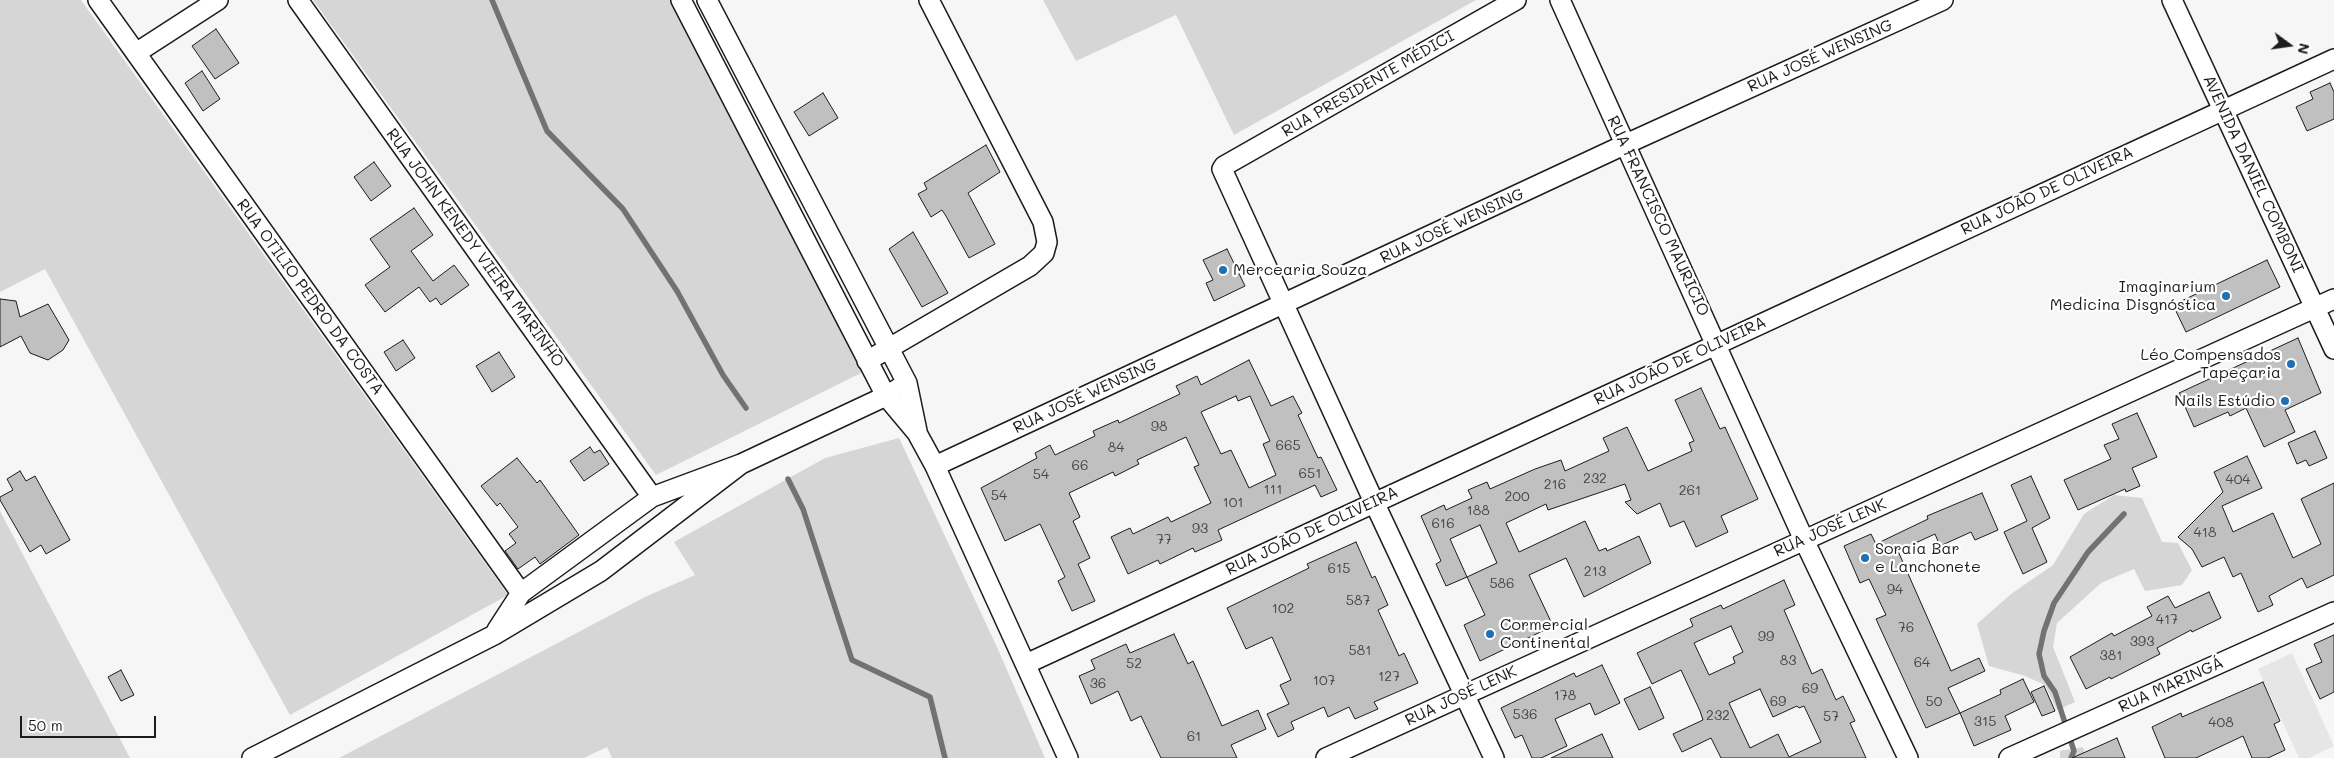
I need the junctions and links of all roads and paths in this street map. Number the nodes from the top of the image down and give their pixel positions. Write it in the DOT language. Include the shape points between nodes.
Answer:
graph roads {
  1 [pos="98,0"];
  2 [pos="218,0"];
  3 [pos="298,0"];
  4 [pos="681,0"];
  5 [pos="707,0"];
  6 [pos="929,0"];
  7 [pos="1516,0"];
  8 [pos="1560,0"];
  9 [pos="1943,0"];
  10 [pos="2172,0"];
  11 [pos="136,54"];
  12 [pos="2334,58"];
  13 [pos="2222,110"];
  14 [pos="1626,144"];
  15 [pos="2334,299"];
  16 [pos="1284,304"];
  17 [pos="2315,308"];
  18 [pos="1717,344"];
  19 [pos="2334,348"];
  20 [pos="889,349"];
  21 [pos="867,361"];
  22 [pos="907,383"];
  23 [pos="886,396"];
  24 [pos="918,433"];
  25 [pos="741,464"];
  26 [pos="935,466"];
  27 [pos="652,497"];
  28 [pos="1374,502"];
  29 [pos="1804,540"];
  30 [pos="522,593"];
  31 [pos="2334,612"];
  32 [pos="494,635"];
  33 [pos="1026,664"];
  34 [pos="1465,694"];
  35 [pos="252,758"];
  36 [pos="1068,758"];
  37 [pos="1326,758"];
  38 [pos="1494,758"];
  39 [pos="1908,758"];
  40 [pos="2009,758"];
  1 -- 11 [label="street, RUA OTILIO PEDRO DA COSTA"];
  2 -- 11 [label="street"];
  3 -- 27 [label="street, RUA JOHN KENEDY VIEIRA MARINHO"];
  4 -- 21 [label="street"];
  5 -- 20 [label="street"];
  6 -- 20 [label="street" via="1044,222 1047,242 1044,252 1030,266"];
  7 -- 16 [label="street, RUA PRESIDENTE MÉDICI" via="1224,166 1222,169"];
  8 -- 14 [label="street, RUA FRANCISCO MAURICIO"];
  9 -- 14 [label="street, RUA JOSÉ WENSING"];
  10 -- 13 [label="street, AVENIDA DANIEL COMBONI"];
  11 -- 30 [label="street, RUA OTILIO PEDRO DA COSTA"];
  12 -- 13 [label="street, RUA JOÃO DE OLIVEIRA"];
  13 -- 17 [label="street, AVENIDA DANIEL COMBONI"];
  13 -- 18 [label="street, RUA JOÃO DE OLIVEIRA"];
  14 -- 16 [label="street, RUA JOSÉ WENSING"];
  14 -- 18 [label="street, RUA FRANCISCO MAURICIO"];
  15 -- 17 [label="street, RUA JOSÉ LENK"];
  16 -- 26 [label="street, RUA JOSÉ WENSING"];
  16 -- 28 [label="street"];
  17 -- 19 [label="street, AVENIDA DANIEL COMBONI"];
  17 -- 29 [label="street, RUA JOSÉ LENK"];
  18 -- 28 [label="street, RUA JOÃO DE OLIVEIRA"];
  18 -- 29 [label="street, RUA FRANCISCO MAURICIO"];
  20 -- 21 [label="street"];
  20 -- 22 [label="street"];
  21 -- 23 [label="street"];
  22 -- 23 [label="street"];
  22 -- 24 [label="street"];
  23 -- 24 [label="street"];
  23 -- 25 [label="street"];
  24 -- 26 [label="street"];
  25 -- 27 [label="street"];
  25 -- 32 [label="street" via="601,571"];
  26 -- 33 [label="street"];
  27 -- 30 [label="street"];
  28 -- 33 [label="street, RUA JOÃO DE OLIVEIRA"];
  28 -- 34 [label="street"];
  29 -- 34 [label="street, RUA JOSÉ LENK"];
  29 -- 39 [label="street, RUA FRANCISCO MAURICIO"];
  30 -- 32 [label="street"];
  31 -- 40 [label="street, RUA MARINGÁ"];
  32 -- 35 [label="street"];
  33 -- 36 [label="street"];
  34 -- 37 [label="street, RUA JOSÉ LENK"];
  34 -- 38 [label="street"];
}
